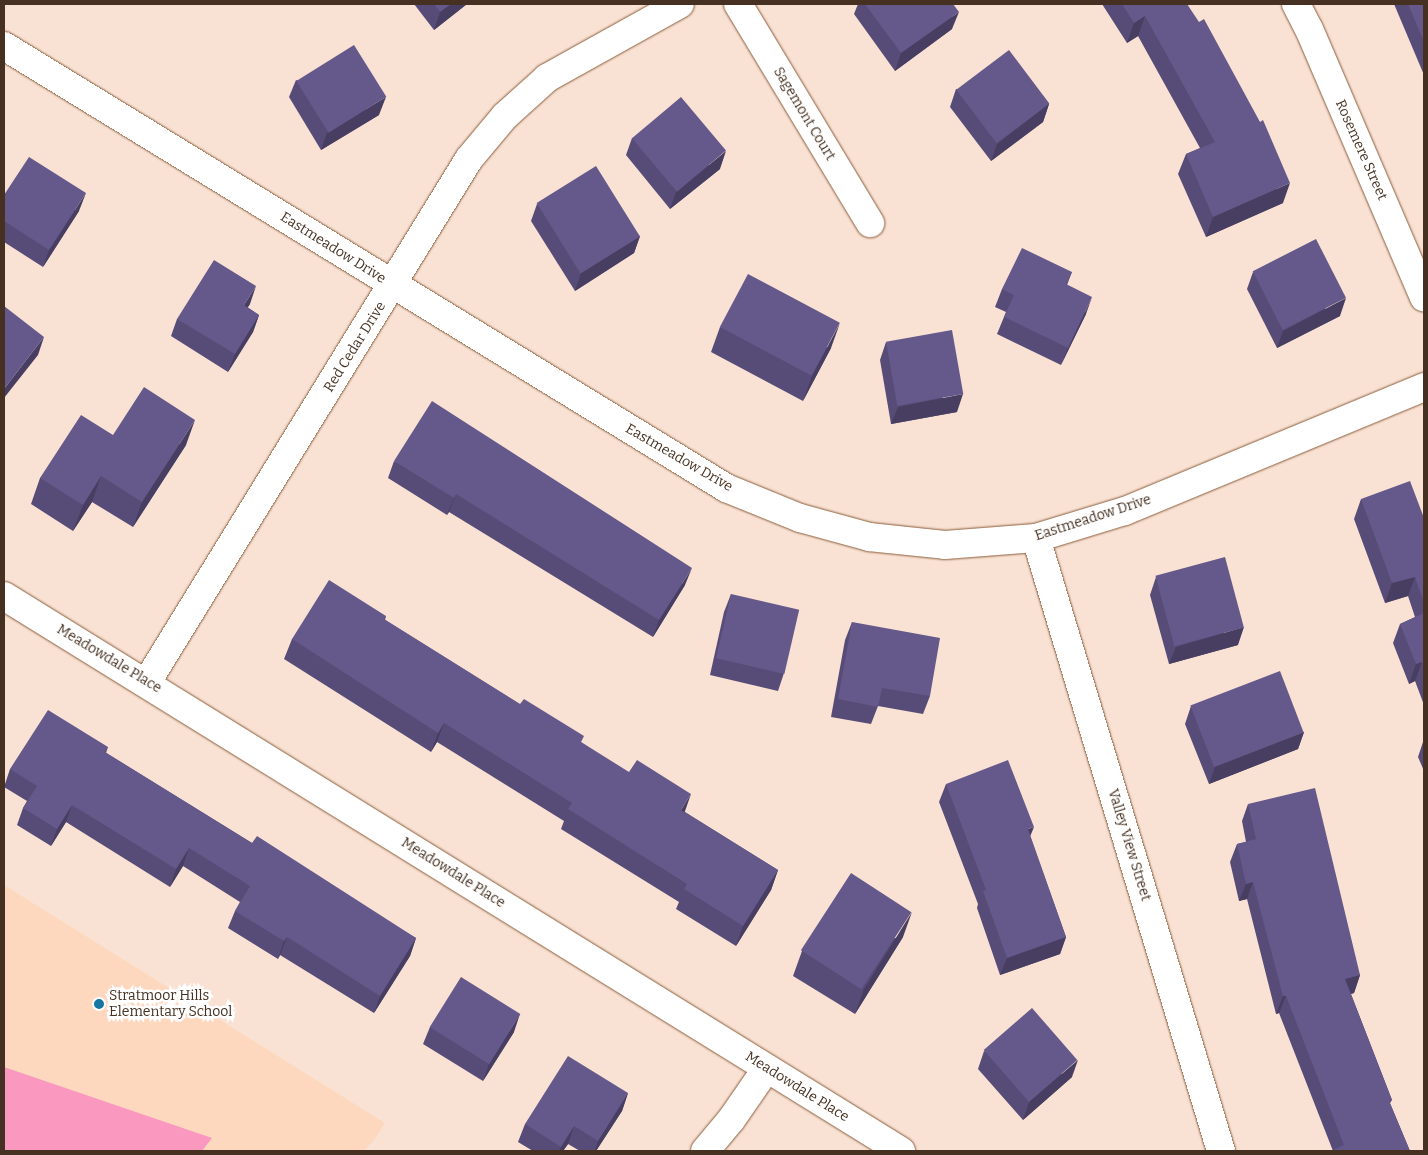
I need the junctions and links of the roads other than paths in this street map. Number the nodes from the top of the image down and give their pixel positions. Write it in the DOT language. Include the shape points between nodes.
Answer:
graph roads {
  1 [pos="680,4"];
  2 [pos="738,4"];
  3 [pos="1296,4"];
  4 [pos="4,46"];
  5 [pos="870,223"];
  6 [pos="393,285"];
  7 [pos="1424,297"];
  8 [pos="1424,387"];
  9 [pos="1036,538"];
  10 [pos="4,596"];
  11 [pos="147,682"];
  12 [pos="767,1068"];
  13 [pos="705,1151"];
  14 [pos="901,1151"];
  15 [pos="1221,1151"];
  1 -- 6 [label="street, Red Cedar Drive" via="547,78 505,116 469,160"];
  2 -- 5 [label="street, Sagemont Court"];
  3 -- 7 [label="street, Rosemere Street"];
  4 -- 6 [label="street, Eastmeadow Drive"];
  6 -- 9 [label="street, Eastmeadow Drive" via="726,488 800,518 869,537 945,545"];
  6 -- 11 [label="street, Red Cedar Drive"];
  8 -- 9 [label="street, Eastmeadow Drive" via="1125,511"];
  9 -- 15 [label="street, Valley View Street"];
  10 -- 11 [label="street, Meadowdale Place"];
  11 -- 12 [label="street, Meadowdale Place"];
  12 -- 13 [label="street"];
  12 -- 14 [label="street, Meadowdale Place"];
}
